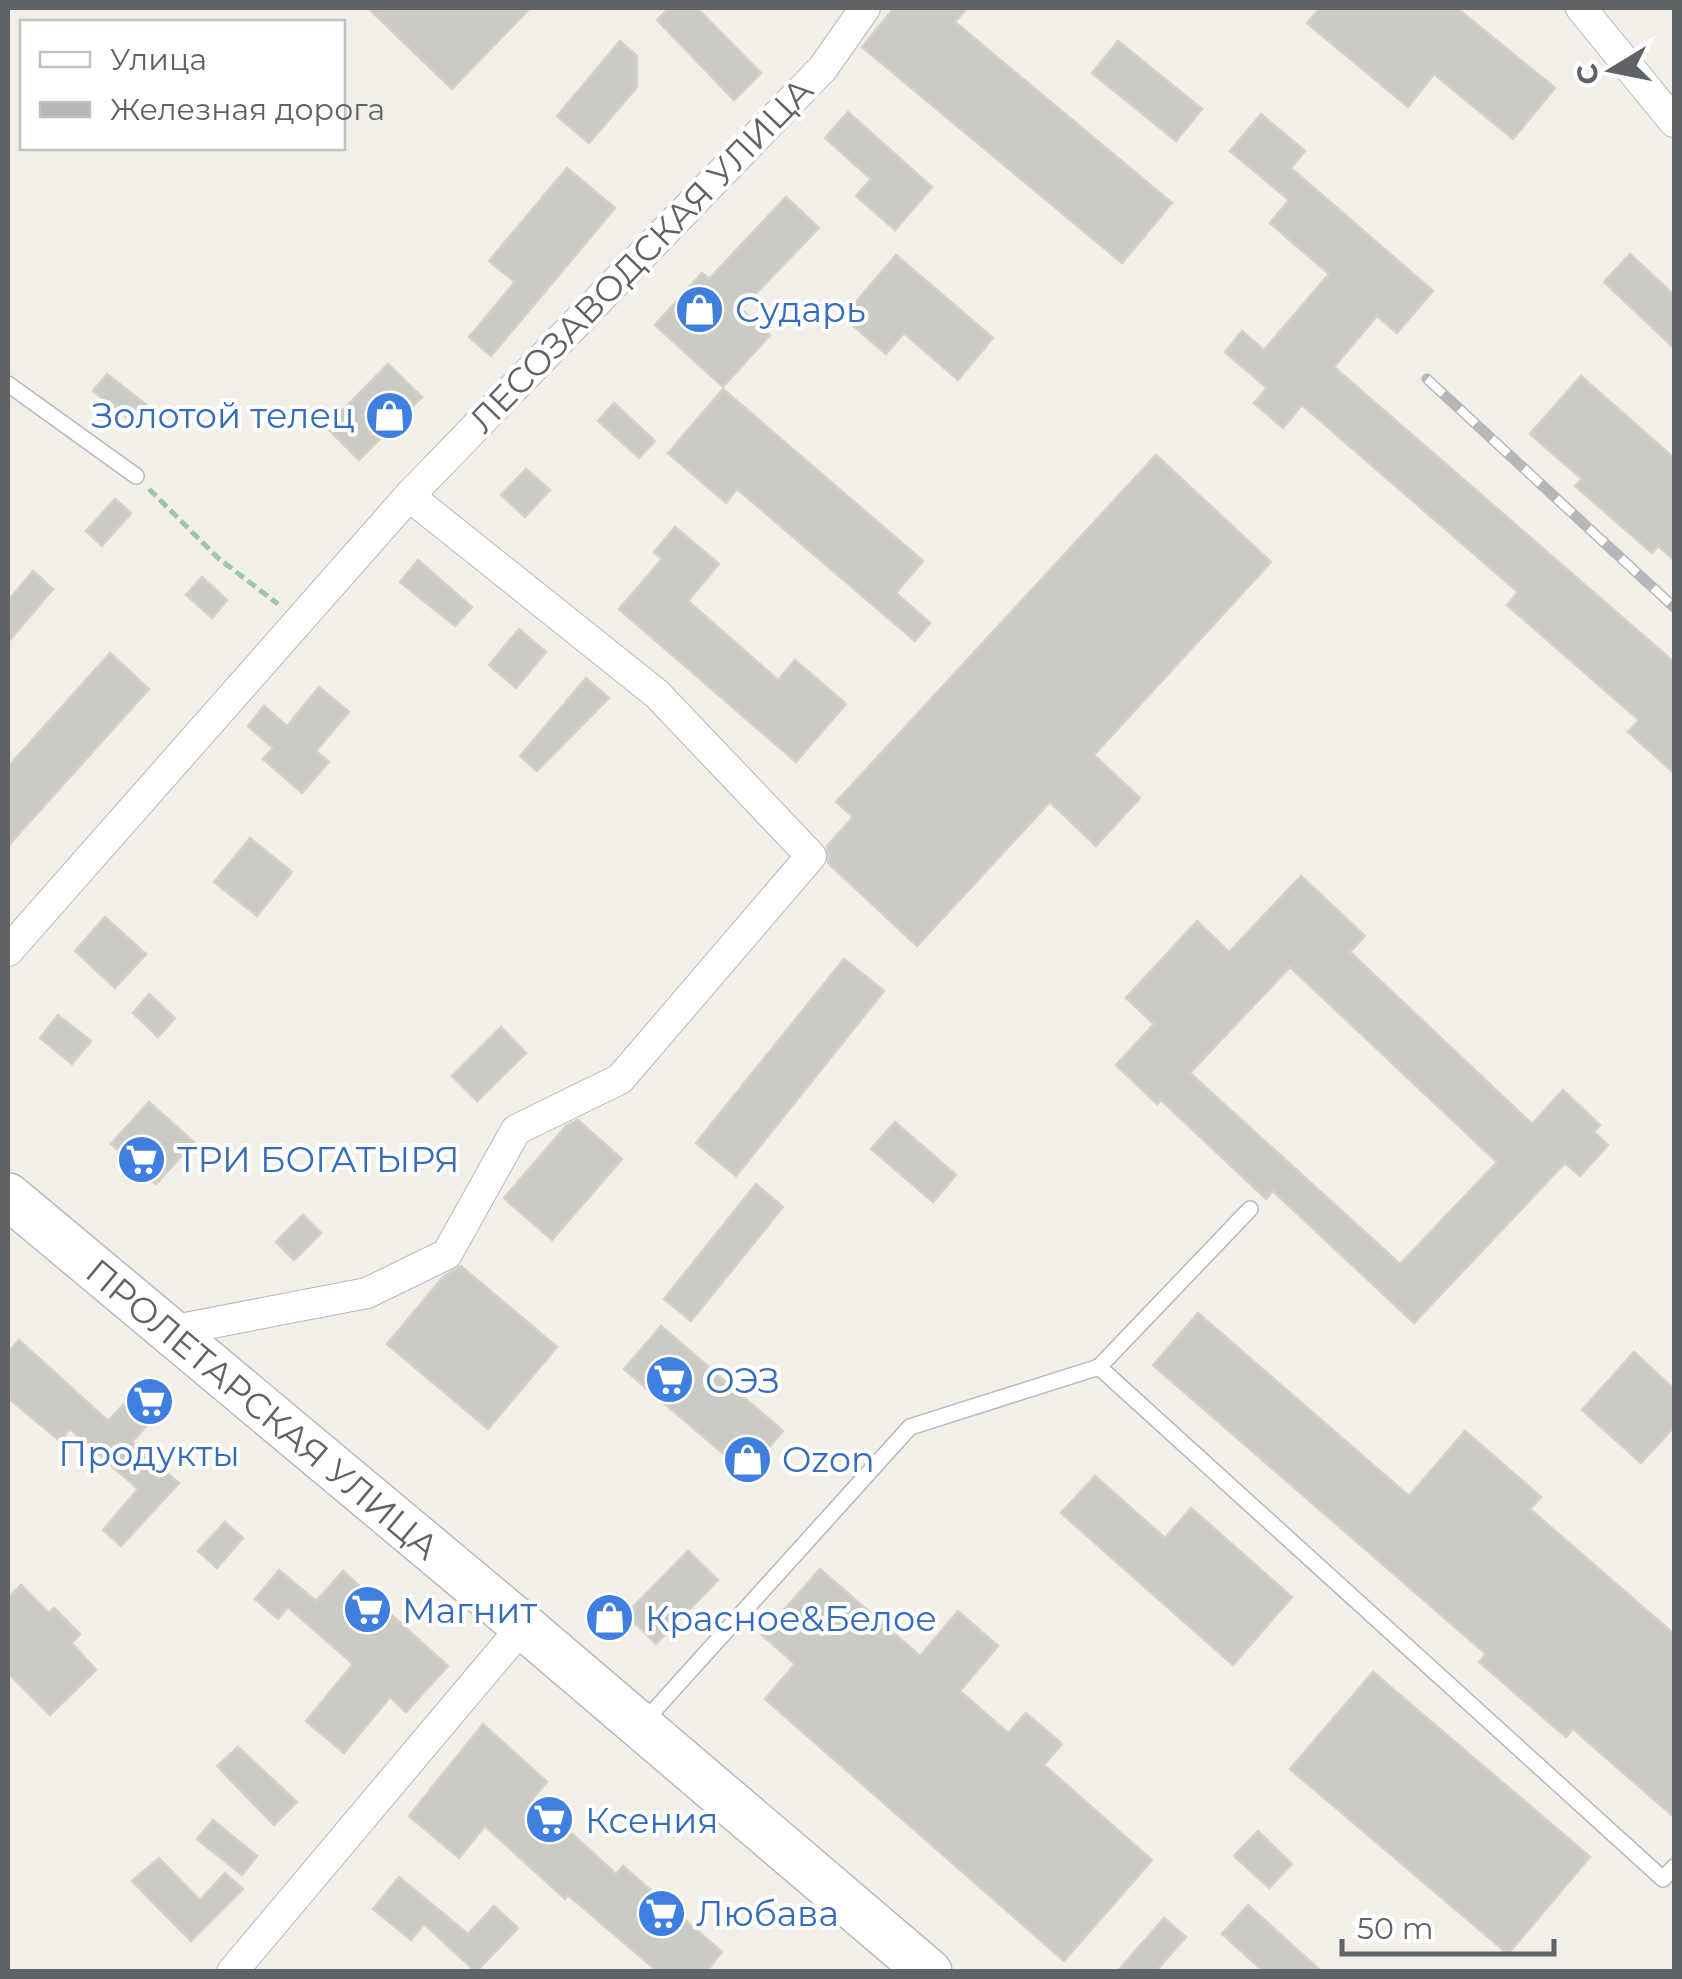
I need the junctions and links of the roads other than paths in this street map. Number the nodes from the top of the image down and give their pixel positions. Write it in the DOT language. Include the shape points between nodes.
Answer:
graph roads {
  1 [pos="865,8"];
  2 [pos="1581,8"];
  3 [pos="1674,122"];
  4 [pos="8,384"];
  5 [pos="136,476"];
  6 [pos="409,496"];
  7 [pos="8,950"];
  8 [pos="8,1196"];
  9 [pos="1250,1209"];
  10 [pos="170,1331"];
  11 [pos="1098,1367"];
  12 [pos="524,1626"];
  13 [pos="640,1726"];
  14 [pos="1674,1867"];
  15 [pos="232,1972"];
  16 [pos="929,1972"];
  1 -- 6 [label="street, ЛЕСОЗАВОДСКАЯ УЛИЦА" via="823,68"];
  2 -- 3 [label="street"];
  4 -- 5 [label="lane"];
  6 -- 7 [label="street, ЛЕСОЗАВОДСКАЯ УЛИЦА"];
  6 -- 10 [label="street" via="656,694 811,856 620,1078 516,1130 447,1254 366,1294"];
  8 -- 10 [label="street, ПРОЛЕТАРСКАЯ УЛИЦА"];
  9 -- 11 [label="lane"];
  10 -- 12 [label="street, ПРОЛЕТАРСКАЯ УЛИЦА"];
  11 -- 13 [label="lane" via="910,1427"];
  11 -- 14 [label="lane" via="1663,1879"];
  12 -- 13 [label="street, ПРОЛЕТАРСКАЯ УЛИЦА"];
  12 -- 15 [label="street"];
  13 -- 16 [label="street, ПРОЛЕТАРСКАЯ УЛИЦА"];
}
